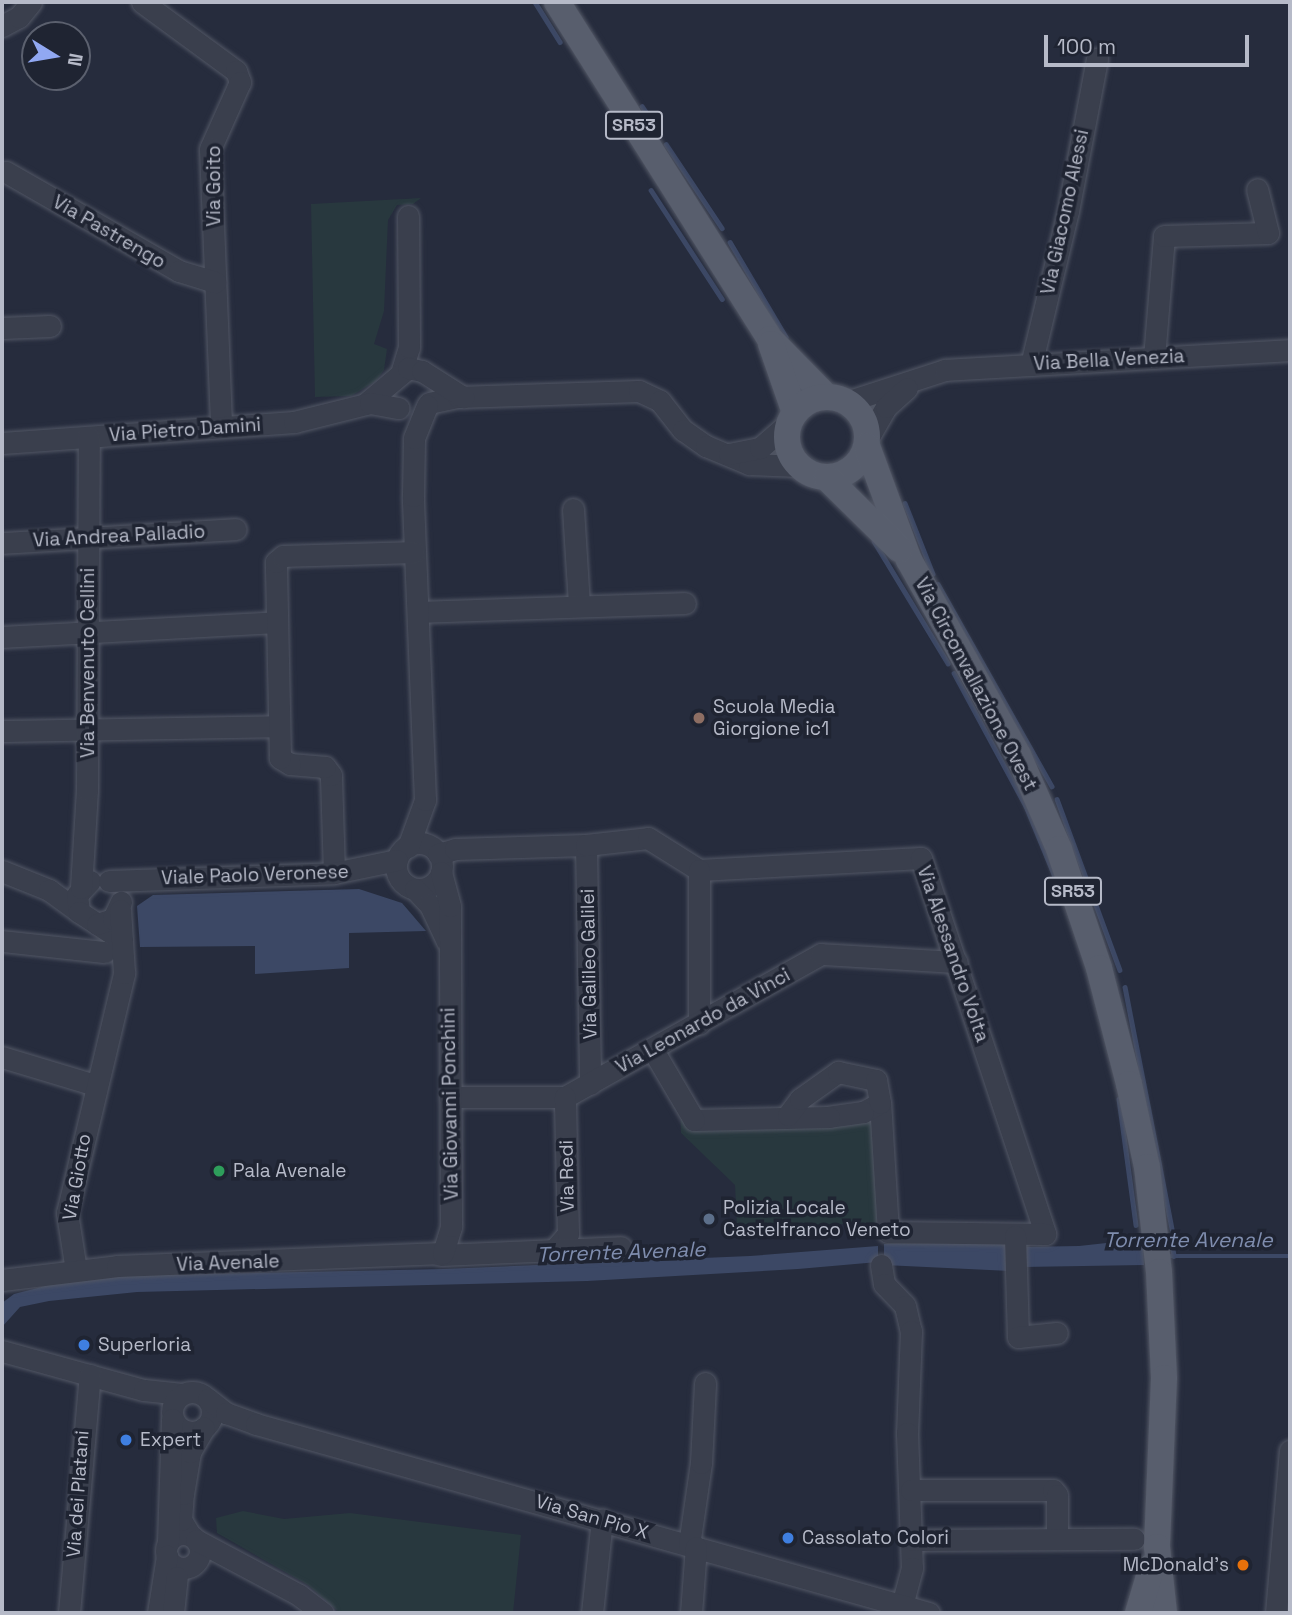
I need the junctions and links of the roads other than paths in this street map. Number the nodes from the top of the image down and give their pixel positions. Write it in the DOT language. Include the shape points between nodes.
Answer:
graph roads {
  1 [pos="31,2"];
  2 [pos="142,2"];
  3 [pos="557,2"];
  4 [pos="2,26"];
  5 [pos="1097,59"];
  6 [pos="5,173"];
  7 [pos="1257,189"];
  8 [pos="408,216"];
  9 [pos="215,282"];
  10 [pos="50,326"];
  11 [pos="2,328"];
  12 [pos="770,339"];
  13 [pos="1290,349"];
  14 [pos="1154,358"];
  15 [pos="1031,365"];
  16 [pos="929,373"];
  17 [pos="410,374"];
  18 [pos="463,397"];
  19 [pos="836,399"];
  20 [pos="365,404"];
  21 [pos="428,404"];
  22 [pos="401,409"];
  23 [pos="792,418"];
  24 [pos="221,426"];
  25 [pos="89,437"];
  26 [pos="414,438"];
  27 [pos="2,443"];
  28 [pos="867,443"];
  29 [pos="729,454"];
  30 [pos="799,466"];
  31 [pos="827,478"];
  32 [pos="573,509"];
  33 [pos="236,529"];
  34 [pos="89,538"];
  35 [pos="2,543"];
  36 [pos="414,552"];
  37 [pos="909,560"];
  38 [pos="685,603"];
  39 [pos="579,604"];
  40 [pos="419,612"];
  41 [pos="276,622"];
  42 [pos="89,634"];
  43 [pos="2,637"];
  44 [pos="279,726"];
  45 [pos="88,729"];
  46 [pos="2,731"];
  47 [pos="425,800"];
  48 [pos="586,845"];
  49 [pos="403,853"];
  50 [pos="442,859"];
  51 [pos="362,870"];
  52 [pos="699,870"];
  53 [pos="2,871"];
  54 [pos="334,873"];
  55 [pos="148,879"];
  56 [pos="109,881"];
  57 [pos="410,887"];
  58 [pos="80,889"];
  59 [pos="51,891"];
  60 [pos="121,907"];
  61 [pos="79,912"];
  62 [pos="97,924"];
  63 [pos="2,941"];
  64 [pos="113,946"];
  65 [pos="449,946"];
  66 [pos="957,962"];
  67 [pos="699,1024"];
  68 [pos="653,1050"];
  69 [pos="2,1057"];
  70 [pos="590,1084"];
  71 [pos="95,1085"];
  72 [pos="450,1097"];
  73 [pos="565,1097"];
  74 [pos="880,1103"];
  75 [pos="788,1115"];
  76 [pos="1015,1241"];
  77 [pos="621,1247"];
  78 [pos="554,1250"];
  79 [pos="439,1256"];
  80 [pos="881,1265"];
  81 [pos="76,1270"];
  82 [pos="8,1283"];
  83 [pos="1058,1333"];
  84 [pos="4,1358"];
  85 [pos="90,1375"];
  86 [pos="705,1382"];
  87 [pos="144,1390"];
  88 [pos="182,1394"];
  89 [pos="208,1399"];
  90 [pos="172,1418"];
  91 [pos="254,1423"];
  92 [pos="205,1427"];
  93 [pos="1290,1451"];
  94 [pos="911,1490"];
  95 [pos="602,1520"];
  96 [pos="193,1537"];
  97 [pos="1057,1539"];
  98 [pos="912,1540"];
  99 [pos="1146,1543"];
  100 [pos="692,1546"];
  101 [pos="178,1558"];
  102 [pos="244,1567"];
  103 [pos="916,1611"];
  104 [pos="69,1613"];
  105 [pos="158,1613"];
  106 [pos="173,1613"];
  107 [pos="323,1613"];
  108 [pos="592,1613"];
  109 [pos="691,1613"];
  110 [pos="1138,1613"];
  111 [pos="1164,1613"];
  112 [pos="1276,1613"];
  1 -- 4 [label="street" via="19,17"];
  2 -- 9 [label="street, Via Goito" via="200,42 239,77 238,95 210,149"];
  3 -- 12 [label="main road, Via Circonvallazione Ovest / SR53"];
  5 -- 15 [label="street, Via Giacomo Alessi" via="1068,211"];
  6 -- 9 [label="street, Via Pastrengo" via="179,271"];
  7 -- 14 [label="street" via="1268,233 1164,236"];
  8 -- 17 [label="street"];
  9 -- 24 [label="street, Via Goito"];
  10 -- 11 [label="street"];
  12 -- 19 [label="main road, Via Circonvallazione Ovest / SR53"];
  12 -- 23 [label="main road, Via Circonvallazione Ovest / SR53"];
  13 -- 14 [label="street, Via Bella Venezia"];
  14 -- 15 [label="street, Via Bella Venezia"];
  15 -- 16 [label="street, Via Bella Venezia"];
  16 -- 19 [label="street, Via Bella Venezia"];
  16 -- 28 [label="street, Via Bella Venezia" via="894,397"];
  17 -- 18 [label="street"];
  17 -- 20 [label="street"];
  17 -- 21 [label="street" via="433,392"];
  17 -- 22 [label="street" via="390,395"];
  18 -- 21 [label="street"];
  18 -- 29 [label="street" via="639,391 660,401 693,439"];
  19 -- 23 [label="main road" via="804,404"];
  19 -- 28 [label="main road, Via Circonvallazione Ovest / SR53" via="862,418"];
  20 -- 22 [label="street"];
  20 -- 24 [label="street, Via Pietro Damini" via="309,421"];
  21 -- 22 [label="street" via="414,412"];
  21 -- 26 [label="street"];
  22 -- 26 [label="street"];
  23 -- 29 [label="street" via="760,448"];
  23 -- 30 [label="main road, Via Circonvallazione Ovest / SR53" via="789,450"];
  24 -- 25 [label="street, Via Pietro Damini"];
  25 -- 27 [label="street, Via Pietro Damini"];
  25 -- 34 [label="street, Via Benvenuto Cellini"];
  26 -- 36 [label="street"];
  28 -- 31 [label="main road" via="853,469"];
  28 -- 37 [label="main road, Via Circonvallazione Ovest / SR53"];
  29 -- 30 [label="street" via="749,464"];
  30 -- 31 [label="main road, Via Circonvallazione Ovest / SR53"];
  31 -- 37 [label="main road, Via Circonvallazione Ovest / SR53"];
  32 -- 39 [label="street"];
  33 -- 34 [label="street, Via Andrea Palladio"];
  34 -- 35 [label="street, Via Andrea Palladio"];
  34 -- 42 [label="street, Via Benvenuto Cellini"];
  36 -- 40 [label="street"];
  36 -- 41 [label="street" via="282,556 276,562"];
  37 -- 99 [label="main road, Via Circonvallazione Ovest / SR53" via="1006,732 1059,849 1099,968 1129,1084 1156,1239 1164,1378"];
  38 -- 39 [label="street"];
  39 -- 40 [label="street"];
  40 -- 47 [label="street"];
  41 -- 42 [label="street"];
  41 -- 44 [label="street"];
  42 -- 43 [label="street"];
  42 -- 45 [label="street, Via Benvenuto Cellini"];
  44 -- 45 [label="street"];
  44 -- 54 [label="street" via="284,763 315,764 331,775"];
  45 -- 46 [label="street"];
  45 -- 58 [label="street, Via Benvenuto Cellini"];
  47 -- 49 [label="street"];
  47 -- 50 [label="street, Via Giovanni Ponchini"];
  48 -- 50 [label="street"];
  48 -- 52 [label="street" via="648,838"];
  48 -- 70 [label="street, Via Galileo Galilei"];
  49 -- 50 [label="street" via="421,844"];
  49 -- 51 [label="street, Viale Paolo Veronese"];
  49 -- 57 [label="street" via="398,876"];
  50 -- 57 [label="street" via="434,883"];
  50 -- 65 [label="street, Via Giovanni Ponchini" via="449,894"];
  51 -- 54 [label="street, Viale Paolo Veronese"];
  51 -- 57 [label="street"];
  52 -- 66 [label="street, Via Alessandro Volta" via="921,858"];
  52 -- 67 [label="street"];
  53 -- 59 [label="street"];
  54 -- 55 [label="street, Viale Paolo Veronese"];
  55 -- 56 [label="street, Viale Paolo Veronese"];
  55 -- 60 [label="street"];
  56 -- 58 [label="street" via="93,880"];
  56 -- 60 [label="street" via="120,893"];
  57 -- 65 [label="street" via="430,905"];
  58 -- 59 [label="street"];
  58 -- 61 [label="street"];
  59 -- 61 [label="street"];
  60 -- 62 [label="street" via="109,922"];
  60 -- 64 [label="street, Via Giotto"];
  61 -- 62 [label="street"];
  62 -- 64 [label="street"];
  63 -- 64 [label="street"];
  64 -- 71 [label="street, Via Giotto" via="124,973"];
  65 -- 72 [label="street, Via Giovanni Ponchini"];
  66 -- 67 [label="street, Via Leonardo da Vinci" via="821,954"];
  66 -- 76 [label="street, Via Alessandro Volta" via="1045,1234"];
  67 -- 68 [label="street, Via Leonardo da Vinci"];
  68 -- 70 [label="street, Via Leonardo da Vinci"];
  68 -- 75 [label="street" via="694,1120"];
  69 -- 71 [label="street"];
  70 -- 73 [label="street, Via Leonardo da Vinci"];
  71 -- 81 [label="street, Via Giotto" via="67,1213"];
  72 -- 73 [label="street, Via Leonardo da Vinci"];
  72 -- 79 [label="street, Via Giovanni Ponchini" via="451,1238"];
  73 -- 78 [label="street, Via Redi" via="568,1234"];
  74 -- 75 [label="street" via="852,1114"];
  74 -- 75 [label="street" via="876,1080 838,1072 800,1099"];
  74 -- 76 [label="street, Via Alessandro Volta" via="888,1232"];
  76 -- 83 [label="street" via="1018,1336"];
  77 -- 78 [label="street, Via Avenale"];
  78 -- 79 [label="street, Via Avenale"];
  79 -- 81 [label="street, Via Avenale"];
  80 -- 94 [label="street" via="884,1284 905,1306 911,1331 907,1433"];
  81 -- 82 [label="street, Via Avenale"];
  84 -- 85 [label="street"];
  85 -- 87 [label="street"];
  85 -- 104 [label="street, Via dei Platani"];
  86 -- 100 [label="street"];
  87 -- 88 [label="street"];
  87 -- 90 [label="street"];
  88 -- 89 [label="street" via="197,1392"];
  88 -- 90 [label="street" via="172,1406"];
  89 -- 91 [label="street, Via San Pio X"];
  89 -- 92 [label="street" via="212,1410"];
  90 -- 92 [label="street" via="188,1432"];
  90 -- 101 [label="street"];
  91 -- 92 [label="street, Via San Pio X"];
  91 -- 95 [label="street, Via San Pio X"];
  92 -- 96 [label="street" via="190,1452 183,1494 181,1520"];
  93 -- 112 [label="street"];
  94 -- 97 [label="street" via="1052,1490 1057,1495"];
  94 -- 98 [label="street"];
  95 -- 100 [label="street, Via San Pio X"];
  95 -- 108 [label="street"];
  96 -- 101 [label="street" via="200,1553"];
  96 -- 101 [label="street" via="177,1534"];
  96 -- 102 [label="street"];
  97 -- 98 [label="street"];
  97 -- 99 [label="street"];
  98 -- 103 [label="street"];
  99 -- 110 [label="main road, Via Circonvallazione Ovest / SR53"];
  99 -- 111 [label="main road, Via Circonvallazione Ovest / SR53"];
  100 -- 103 [label="street, Via San Pio X"];
  100 -- 109 [label="street"];
  101 -- 102 [label="street"];
  101 -- 105 [label="street"];
  101 -- 106 [label="street"];
  102 -- 107 [label="street"];
}
